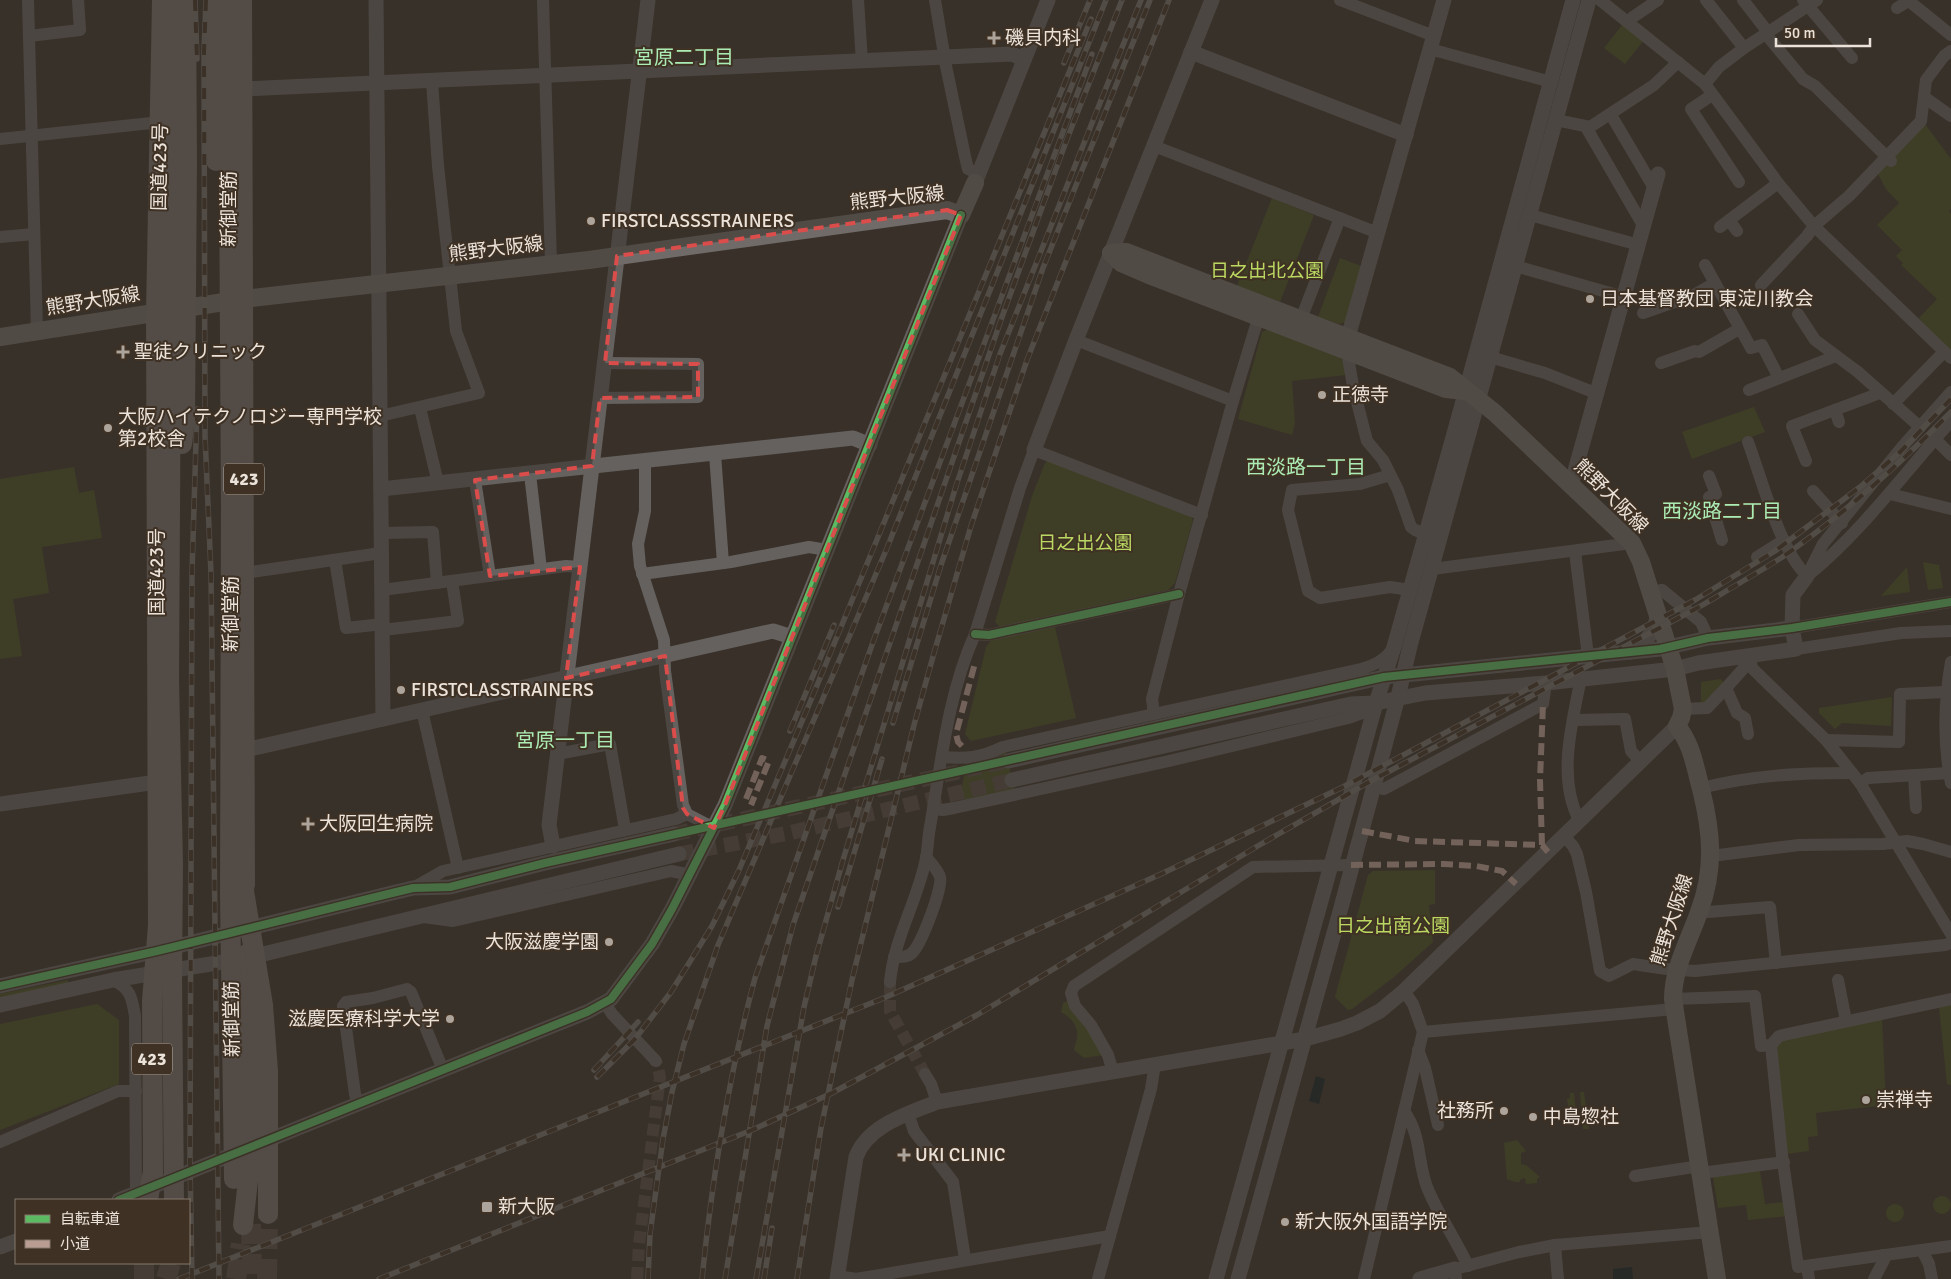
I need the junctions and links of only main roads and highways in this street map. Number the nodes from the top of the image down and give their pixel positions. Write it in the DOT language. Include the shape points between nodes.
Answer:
graph roads {
  1 [pos="162,0"];
  2 [pos="173,0"];
  3 [pos="186,0"];
  4 [pos="214,0"];
  5 [pos="228,0"];
  6 [pos="242,0"];
  7 [pos="977,178"];
  8 [pos="1111,253"];
  9 [pos="243,298"];
  10 [pos="1261,311"];
  11 [pos="156,313"];
  12 [pos="0,337"];
  13 [pos="1349,345"];
  14 [pos="171,492"];
  15 [pos="231,507"];
  16 [pos="230,811"];
  17 [pos="153,1171"];
  18 [pos="142,1197"];
  19 [pos="155,1199"];
  20 [pos="174,1199"];
  21 [pos="251,1222"];
  22 [pos="1716,1279"];
  1 -- 11 [label="highway, 国道423号 / 423"];
  2 -- 14 [label="highway, 423, bridge"];
  3 -- 14 [label="highway, bridge" via="185,417 184,436"];
  4 -- 15 [label="highway, bridge" via="219,418"];
  5 -- 15 [label="highway, 新御堂筋 / 423, bridge"];
  6 -- 9 [label="highway, 423"];
  7 -- 9 [label="main road, 熊野大阪線" via="961,215 946,210 617,256"];
  8 -- 10 [label="main road, 熊野大阪線" via="1126,252"];
  9 -- 11 [label="main road, 熊野大阪線"];
  9 -- 21 [label="highway, 423, bridge"];
  10 -- 13 [label="main road, 熊野大阪線"];
  10 -- 13 [label="main road, 熊野大阪線" via="1301,319"];
  11 -- 12 [label="main road, 熊野大阪線"];
  11 -- 17 [label="highway, 国道423号 / 423" via="157,951 152,1001"];
  13 -- 22 [label="main road, 熊野大阪線" via="1450,377 1632,544 1651,592 1675,669 1683,708 1677,726 1689,744 1708,821 1711,856 1707,886 1677,970 1674,1004"];
  14 -- 20 [label="highway, 423, bridge"];
  15 -- 16 [label="highway, 新御堂筋 / 423, bridge"];
  16 -- 21 [label="highway, 新御堂筋 / 423, bridge"];
  16 -- 21 [label="highway, bridge" via="263,1005 268,1071"];
  17 -- 18 [label="highway, bridge"];
  17 -- 19 [label="highway, bridge"];
}
